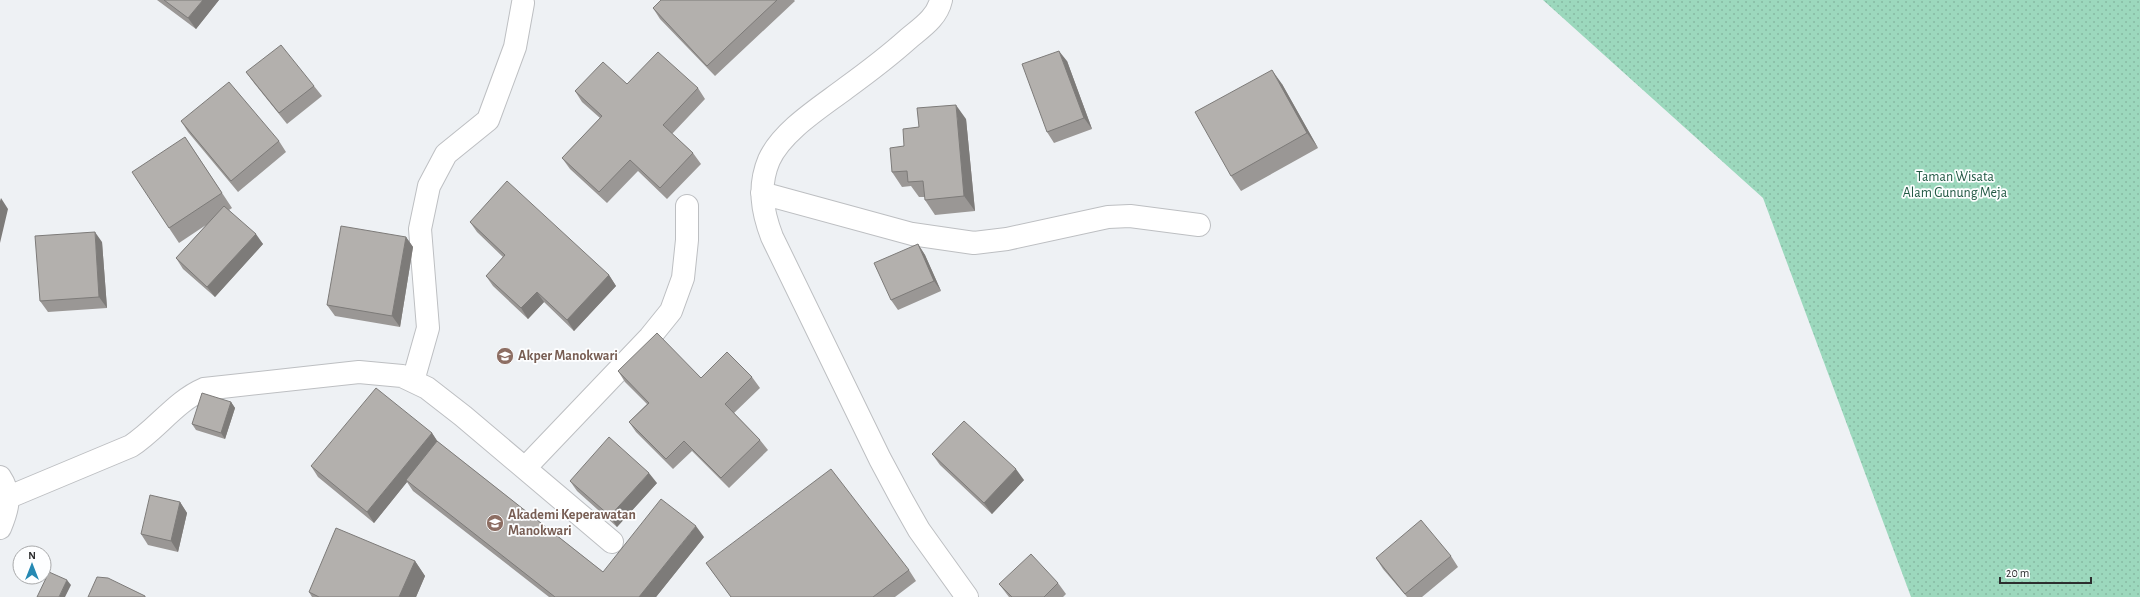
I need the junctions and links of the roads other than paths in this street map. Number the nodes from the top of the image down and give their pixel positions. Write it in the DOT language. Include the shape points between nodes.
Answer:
graph roads {
  1 [pos="941,0"];
  2 [pos="524,3"];
  3 [pos="762,193"];
  4 [pos="688,206"];
  5 [pos="1199,225"];
  6 [pos="413,381"];
  7 [pos="526,468"];
  8 [pos="0,477"];
  9 [pos="9,496"];
  10 [pos="0,528"];
  11 [pos="612,542"];
  12 [pos="967,597"];
  1 -- 3 [label="street" via="926,25 886,59 808,117 778,145 766,168"];
  2 -- 6 [label="street" via="515,47 488,120 446,154 429,186 420,229 428,328"];
  3 -- 5 [label="street" via="912,234 974,243 1007,239 1108,217 1130,216"];
  3 -- 12 [label="street" via="766,221 772,237 880,459 919,530"];
  4 -- 7 [label="street" via="683,278 671,311 650,337"];
  6 -- 7 [label="street" via="427,388"];
  6 -- 9 [label="street" via="402,376 359,372 204,389 185,400 147,435 131,446"];
  7 -- 11 [label="street"];
  8 -- 9 [label="street"];
  9 -- 10 [label="street" via="8,510"];
}
